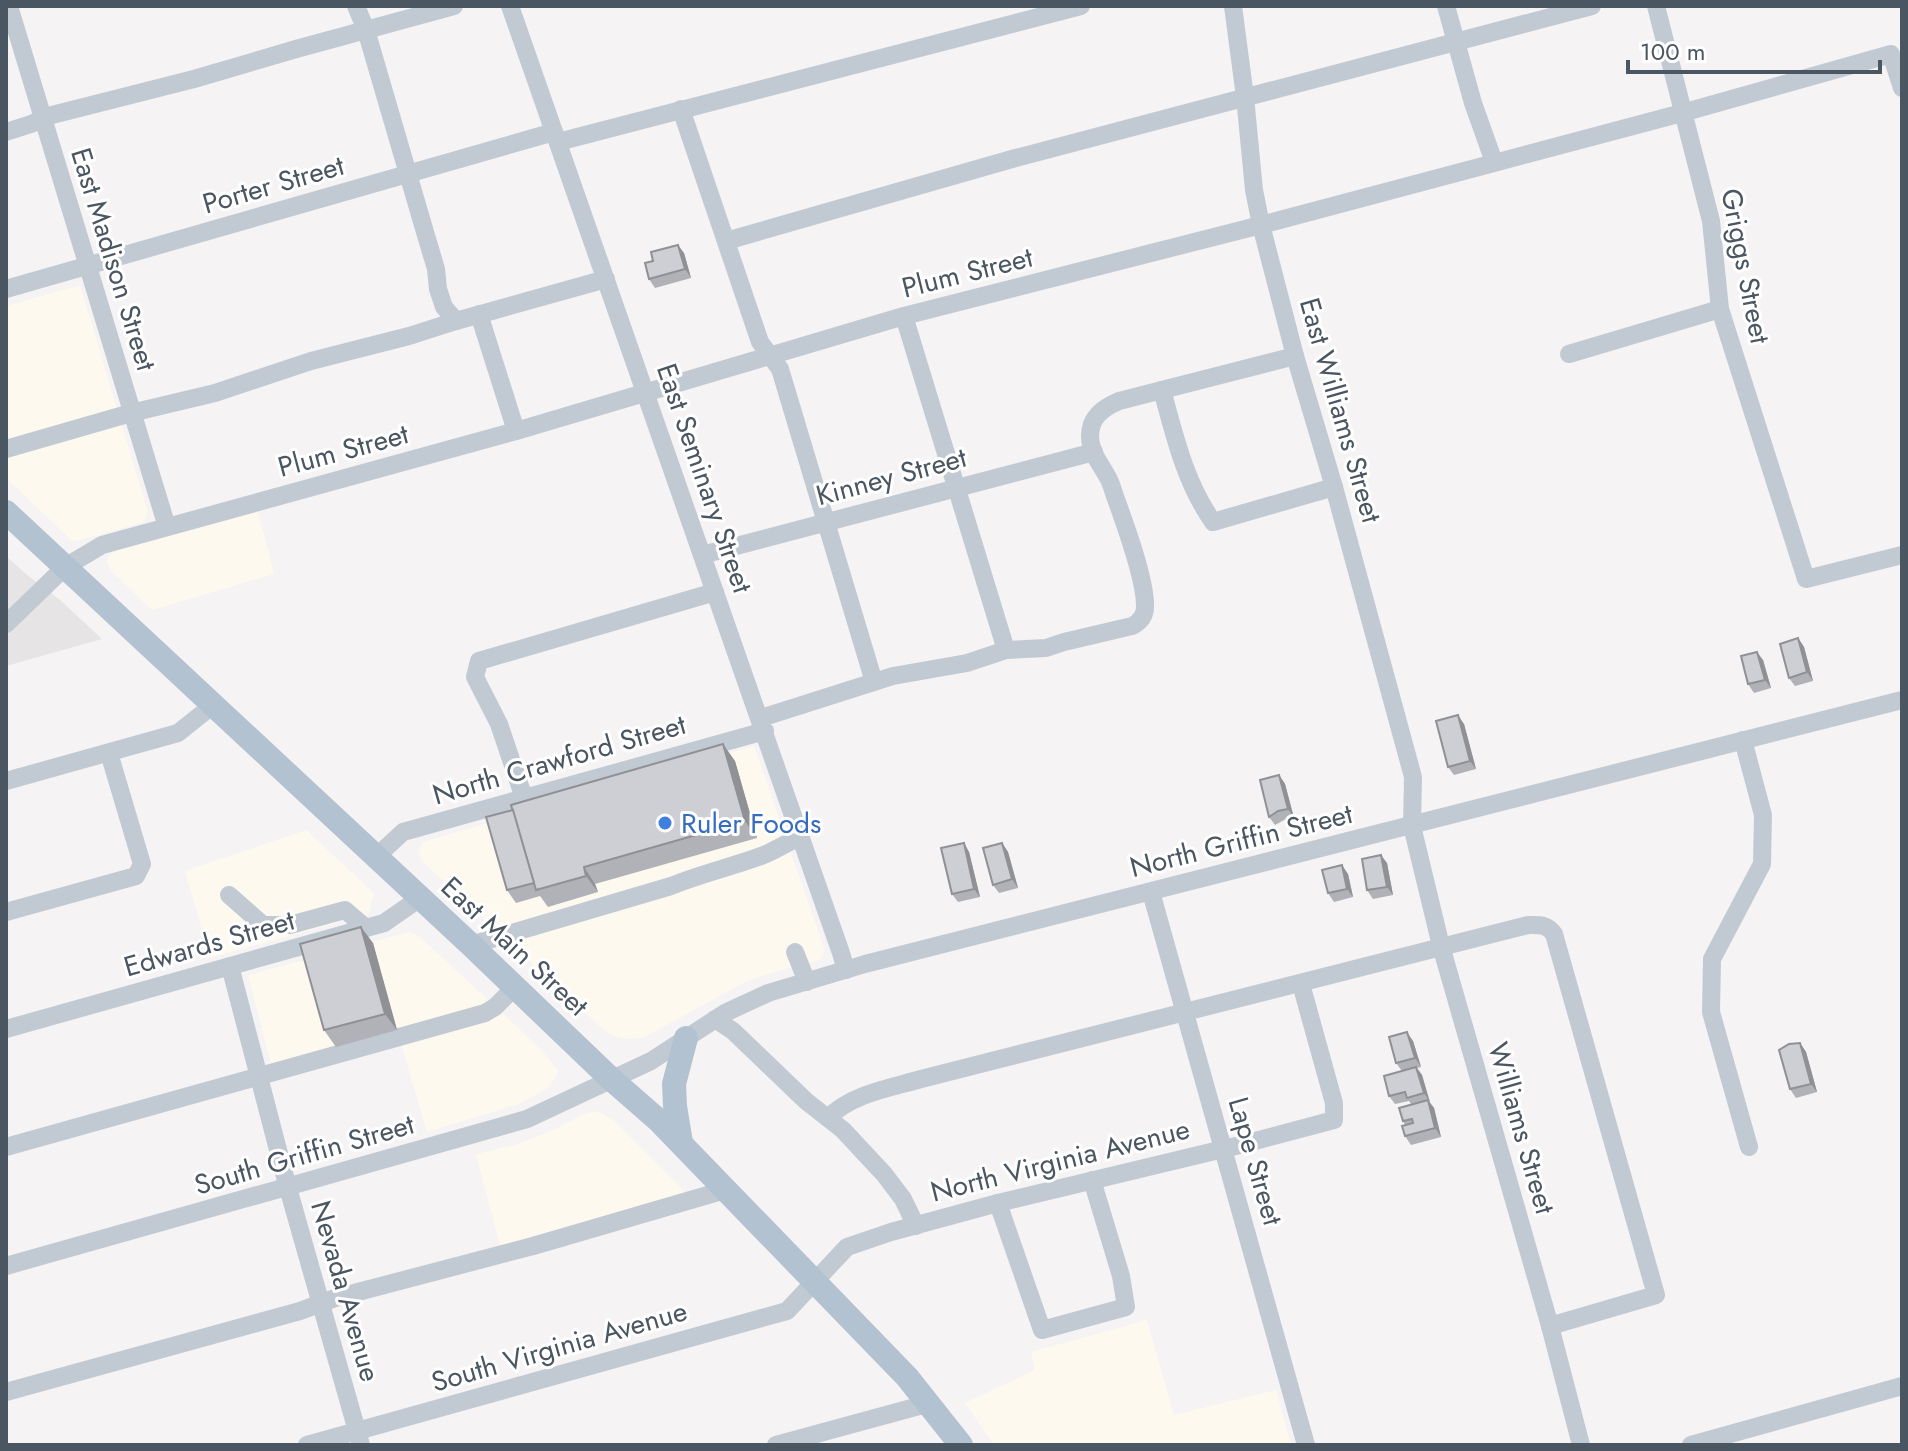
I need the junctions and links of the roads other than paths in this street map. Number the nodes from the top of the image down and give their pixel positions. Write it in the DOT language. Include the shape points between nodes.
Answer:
graph roads {
  1 [pos="9,6"];
  2 [pos="356,6"];
  3 [pos="454,6"];
  4 [pos="510,6"];
  5 [pos="1081,6"];
  6 [pos="1233,6"];
  7 [pos="1446,6"];
  8 [pos="1592,6"];
  9 [pos="1656,6"];
  10 [pos="366,30"];
  11 [pos="1456,42"];
  12 [pos="1902,88"];
  13 [pos="1245,97"];
  14 [pos="681,109"];
  15 [pos="1682,113"];
  16 [pos="42,119"];
  17 [pos="6,132"];
  18 [pos="556,137"];
  19 [pos="1494,162"];
  20 [pos="408,174"];
  21 [pos="1261,225"];
  22 [pos="726,241"];
  23 [pos="87,266"];
  24 [pos="606,279"];
  25 [pos="6,289"];
  26 [pos="1720,309"];
  27 [pos="479,314"];
  28 [pos="904,316"];
  29 [pos="456,321"];
  30 [pos="1569,354"];
  31 [pos="770,356"];
  32 [pos="1295,356"];
  33 [pos="1162,390"];
  34 [pos="645,394"];
  35 [pos="131,413"];
  36 [pos="516,431"];
  37 [pos="6,449"];
  38 [pos="1094,452"];
  39 [pos="1334,487"];
  40 [pos="955,488"];
  41 [pos="6,512"];
  42 [pos="826,522"];
  43 [pos="167,527"];
  44 [pos="702,555"];
  45 [pos="1902,555"];
  46 [pos="65,567"];
  47 [pos="715,592"];
  48 [pos="6,624"];
  49 [pos="1006,650"];
  50 [pos="874,682"];
  51 [pos="1902,700"];
  52 [pos="213,705"];
  53 [pos="763,725"];
  54 [pos="1743,740"];
  55 [pos="109,753"];
  56 [pos="6,781"];
  57 [pos="524,798"];
  58 [pos="1412,826"];
  59 [pos="801,837"];
  60 [pos="376,857"];
  61 [pos="1151,892"];
  62 [pos="229,895"];
  63 [pos="420,898"];
  64 [pos="6,912"];
  65 [pos="366,928"];
  66 [pos="471,945"];
  67 [pos="1441,946"];
  68 [pos="795,952"];
  69 [pos="230,966"];
  70 [pos="846,970"];
  71 [pos="807,982"];
  72 [pos="1301,984"];
  73 [pos="515,987"];
  74 [pos="1185,1013"];
  75 [pos="715,1019"];
  76 [pos="6,1029"];
  77 [pos="686,1038"];
  78 [pos="259,1076"];
  79 [pos="611,1079"];
  80 [pos="828,1118"];
  81 [pos="681,1143"];
  82 [pos="6,1147"];
  83 [pos="1749,1147"];
  84 [pos="1223,1148"];
  85 [pos="1092,1180"];
  86 [pos="288,1188"];
  87 [pos="725,1190"];
  88 [pos="998,1203"];
  89 [pos="916,1226"];
  90 [pos="6,1266"];
  91 [pos="815,1281"];
  92 [pos="321,1303"];
  93 [pos="1550,1326"];
  94 [pos="1902,1386"];
  95 [pos="6,1392"];
  96 [pos="930,1403"];
  97 [pos="359,1438"];
  98 [pos="307,1445"];
  99 [pos="776,1445"];
  100 [pos="961,1445"];
  101 [pos="1306,1445"];
  102 [pos="1581,1445"];
  103 [pos="1691,1445"];
  1 -- 16 [label="street, East Madison Street"];
  2 -- 10 [label="street"];
  3 -- 10 [label="street"];
  4 -- 18 [label="street, East Seminary Street"];
  5 -- 14 [label="street, Porter Street"];
  6 -- 13 [label="street, East Williams Street"];
  7 -- 11 [label="street"];
  8 -- 11 [label="street"];
  9 -- 15 [label="street, Griggs Street"];
  10 -- 16 [label="street"];
  10 -- 20 [label="street"];
  11 -- 13 [label="street"];
  11 -- 19 [label="street"];
  12 -- 15 [label="street, Plum Street" via="1891,54"];
  13 -- 21 [label="street, East Williams Street"];
  13 -- 22 [label="street"];
  14 -- 18 [label="street, Porter Street"];
  14 -- 22 [label="street"];
  15 -- 19 [label="street, Plum Street"];
  15 -- 26 [label="street, Griggs Street" via="1711,221"];
  16 -- 17 [label="street"];
  16 -- 23 [label="street, East Madison Street"];
  18 -- 20 [label="street, Porter Street"];
  18 -- 24 [label="street, East Seminary Street"];
  19 -- 21 [label="street, Plum Street"];
  20 -- 23 [label="street, Porter Street"];
  20 -- 29 [label="street" via="438,289"];
  21 -- 28 [label="street, Plum Street"];
  21 -- 32 [label="street, East Williams Street"];
  22 -- 31 [label="street" via="760,342"];
  23 -- 25 [label="street, Porter Street"];
  23 -- 35 [label="street, East Madison Street"];
  24 -- 27 [label="street"];
  24 -- 34 [label="street, East Seminary Street"];
  26 -- 30 [label="street"];
  26 -- 45 [label="street, Griggs Street" via="1806,579"];
  27 -- 29 [label="street"];
  27 -- 36 [label="street"];
  28 -- 31 [label="street, Plum Street"];
  28 -- 40 [label="street"];
  29 -- 35 [label="street"];
  31 -- 34 [label="street, Plum Street"];
  31 -- 42 [label="street" via="780,369"];
  32 -- 33 [label="street"];
  32 -- 39 [label="street, East Williams Street"];
  33 -- 38 [label="street" via="1119,401 1097,414 1090,438"];
  33 -- 39 [label="street" via="1188,479 1213,522"];
  34 -- 36 [label="street, Plum Street"];
  34 -- 44 [label="street, East Seminary Street"];
  35 -- 37 [label="street"];
  35 -- 43 [label="street, East Madison Street"];
  36 -- 43 [label="street, Plum Street"];
  38 -- 40 [label="street, Kinney Street"];
  38 -- 49 [label="street, North Crawford Street" via="1124,522 1142,584 1144,614 1132,626 1046,648"];
  39 -- 58 [label="street, East Williams Street" via="1413,777"];
  40 -- 42 [label="street, Kinney Street"];
  40 -- 49 [label="street"];
  41 -- 46 [label="main road, East Main Street"];
  42 -- 44 [label="street, Kinney Street"];
  42 -- 50 [label="street"];
  43 -- 46 [label="street, Plum Street" via="102,545"];
  44 -- 47 [label="street, East Seminary Street"];
  46 -- 48 [label="street, Plum Street"];
  46 -- 52 [label="main road, East Main Street"];
  47 -- 53 [label="street, East Seminary Street"];
  47 -- 57 [label="street" via="479,661 475,677 499,724"];
  49 -- 50 [label="street, North Crawford Street"];
  50 -- 53 [label="street, North Crawford Street"];
  51 -- 54 [label="street, North Griffin Street"];
  52 -- 55 [label="street" via="178,733"];
  52 -- 60 [label="main road, East Main Street"];
  53 -- 57 [label="street, North Crawford Street"];
  53 -- 59 [label="street, East Seminary Street"];
  54 -- 58 [label="street, North Griffin Street"];
  54 -- 83 [label="street" via="1763,815 1762,864 1712,959 1711,1012"];
  55 -- 56 [label="street"];
  55 -- 64 [label="street" via="142,864 136,876"];
  57 -- 60 [label="street, North Crawford Street" via="403,832"];
  58 -- 61 [label="street, North Griffin Street"];
  58 -- 67 [label="street, Williams Street"];
  59 -- 66 [label="street" via="671,886"];
  59 -- 70 [label="street, East Seminary Street"];
  60 -- 63 [label="main road, East Main Street"];
  61 -- 70 [label="street, North Griffin Street"];
  61 -- 74 [label="street, Lape Street"];
  62 -- 65 [label="street" via="263,925 290,925 345,910"];
  63 -- 65 [label="street, Edwards Street" via="384,923"];
  63 -- 66 [label="main road, East Main Street"];
  65 -- 69 [label="street, Edwards Street"];
  66 -- 73 [label="main road, East Main Street"];
  67 -- 72 [label="street"];
  67 -- 93 [label="street, Williams Street"];
  67 -- 93 [label="street" via="1528,925 1550,927 1554,934 1656,1295"];
  68 -- 71 [label="street"];
  69 -- 76 [label="street, Edwards Street"];
  69 -- 78 [label="street, Nevada Avenue"];
  70 -- 71 [label="street, North Griffin Street"];
  71 -- 75 [label="street, North Griffin Street" via="768,993"];
  72 -- 74 [label="street"];
  72 -- 84 [label="street, North Virginia Avenue" via="1334,1103 1334,1120"];
  73 -- 78 [label="street" via="485,1013"];
  73 -- 79 [label="main road, East Main Street"];
  74 -- 80 [label="street" via="866,1095 838,1107"];
  74 -- 84 [label="street, Lape Street"];
  75 -- 77 [label="street, North Griffin Street"];
  75 -- 80 [label="street"];
  77 -- 79 [label="street, North Griffin Street"];
  77 -- 81 [label="main road" via="674,1084"];
  78 -- 82 [label="street"];
  78 -- 86 [label="street, Nevada Avenue"];
  79 -- 81 [label="main road, East Main Street"];
  79 -- 86 [label="street, South Griffin Street" via="527,1119"];
  80 -- 89 [label="street" via="884,1174"];
  81 -- 87 [label="main road, East Main Street"];
  84 -- 85 [label="street, North Virginia Avenue"];
  84 -- 101 [label="street, Lape Street"];
  85 -- 88 [label="street, North Virginia Avenue"];
  85 -- 88 [label="street" via="1126,1307 1042,1330"];
  86 -- 90 [label="street, South Griffin Street"];
  86 -- 92 [label="street, Nevada Avenue"];
  87 -- 91 [label="main road, East Main Street"];
  87 -- 92 [label="street"];
  88 -- 89 [label="street, North Virginia Avenue"];
  89 -- 91 [label="street, North Virginia Avenue" via="847,1247"];
  91 -- 96 [label="main road, East Main Street"];
  91 -- 97 [label="street, South Virginia Avenue" via="787,1311"];
  92 -- 95 [label="street"];
  92 -- 97 [label="street, Nevada Avenue"];
  93 -- 102 [label="street, Williams Street"];
  94 -- 103 [label="street"];
  96 -- 99 [label="street"];
  96 -- 100 [label="main road, East Main Street"];
  97 -- 98 [label="street, South Virginia Avenue"];
}
